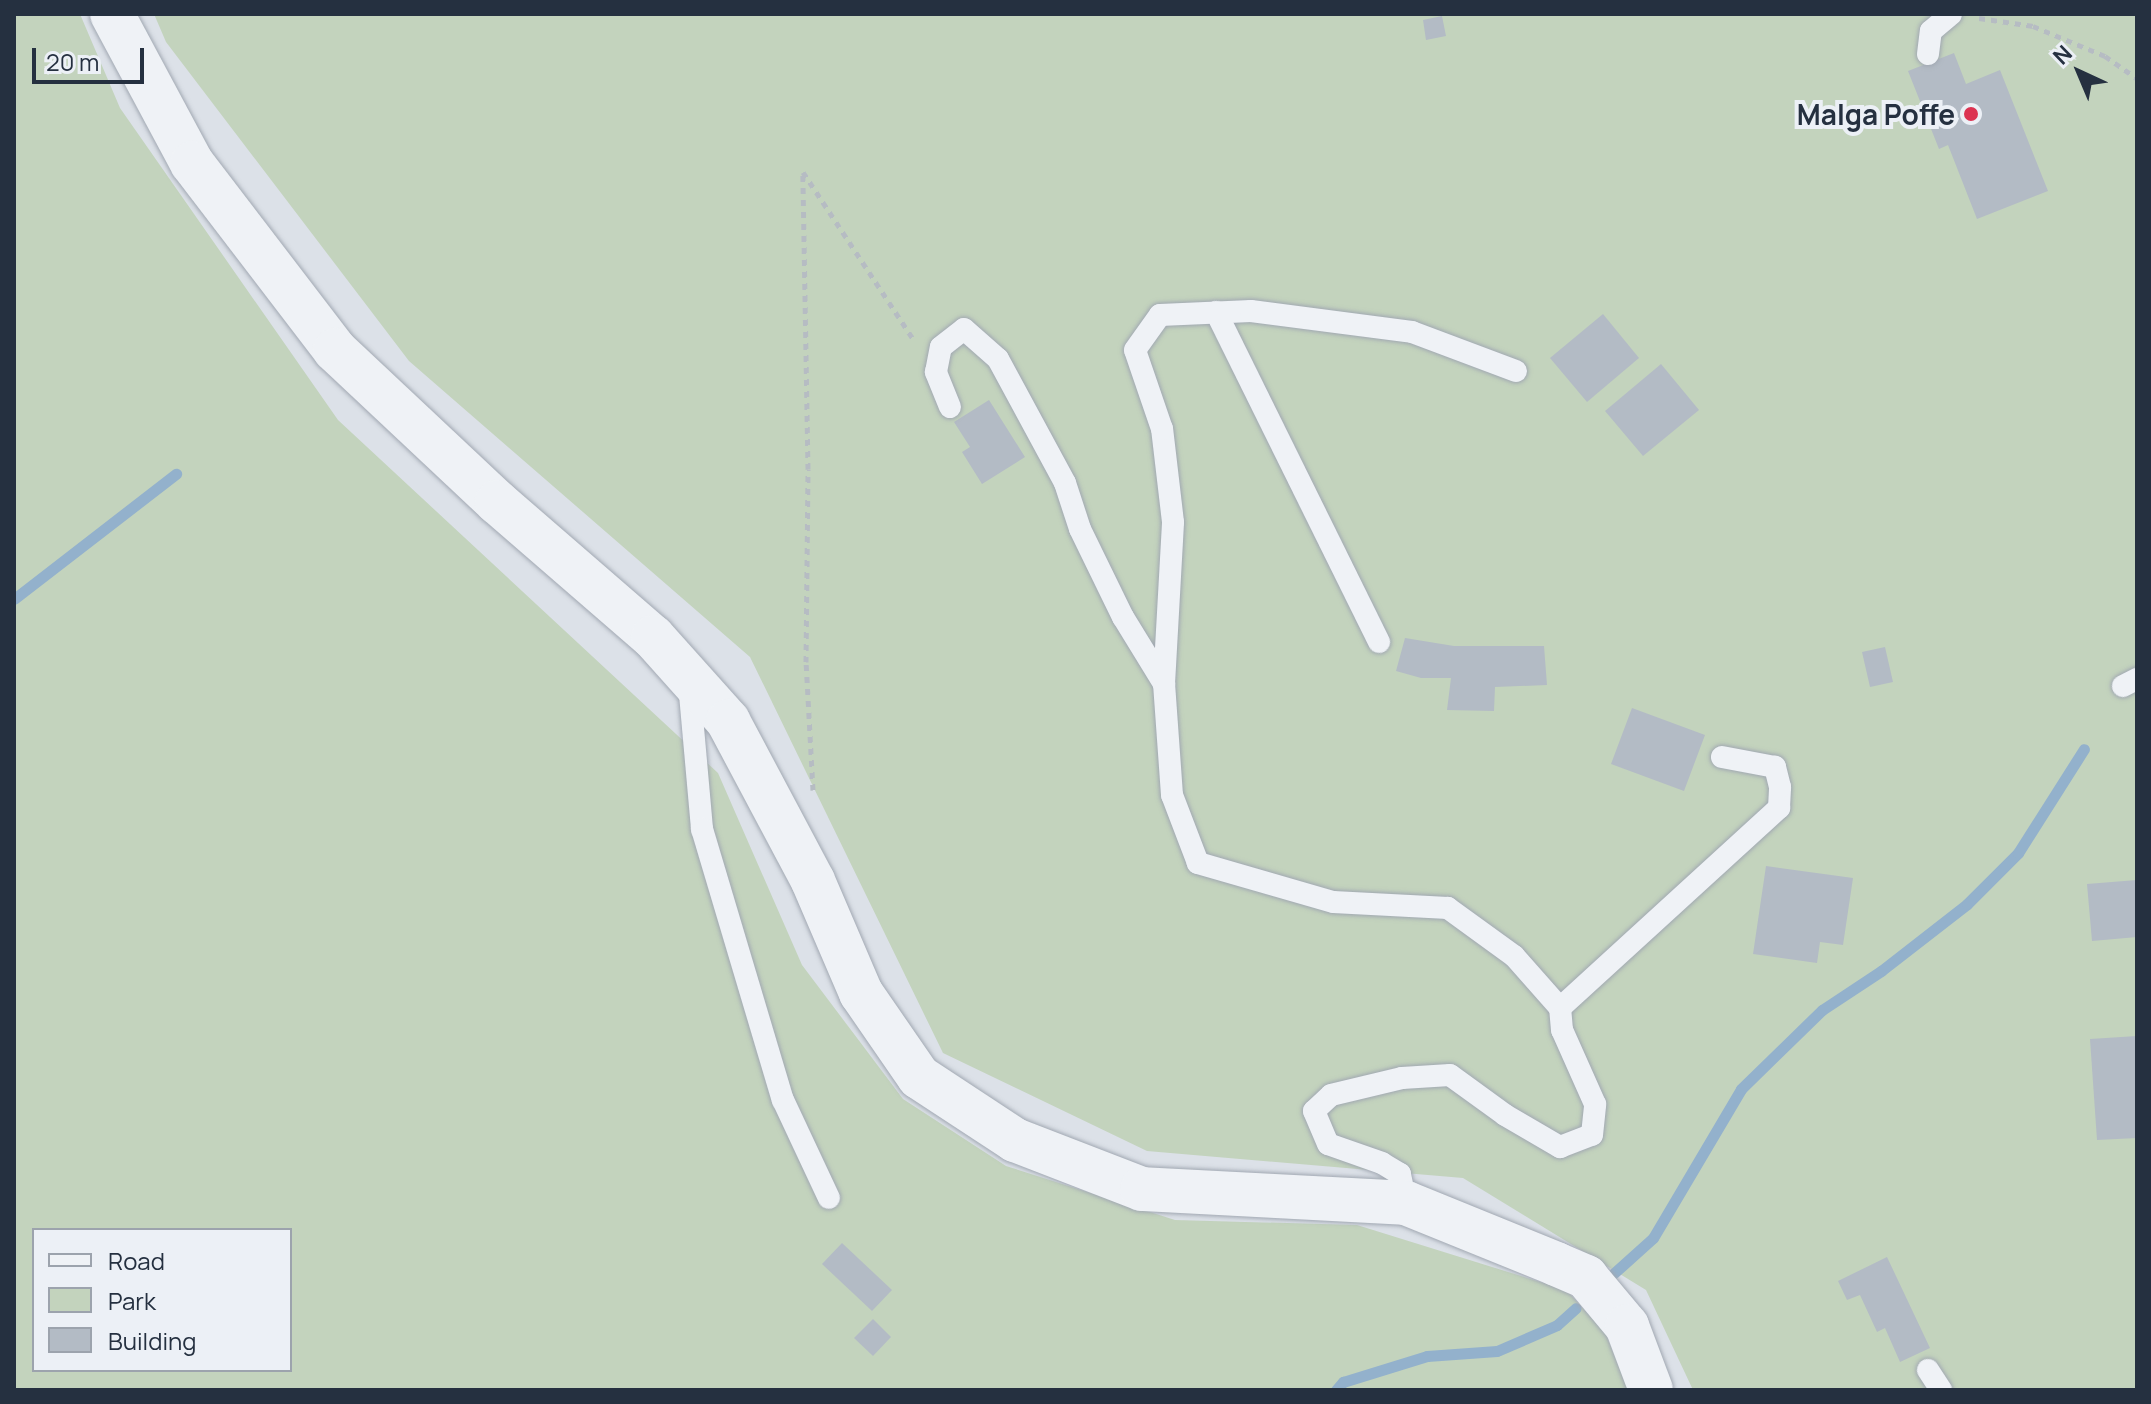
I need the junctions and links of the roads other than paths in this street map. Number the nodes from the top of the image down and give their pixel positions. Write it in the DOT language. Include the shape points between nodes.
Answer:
graph roads {
  1 [pos="112,14"];
  2 [pos="130,14"];
  3 [pos="1951,14"];
  4 [pos="1928,54"];
  5 [pos="137,60"];
  6 [pos="1216,312"];
  7 [pos="1516,371"];
  8 [pos="950,407"];
  9 [pos="1379,642"];
  10 [pos="688,674"];
  11 [pos="1164,684"];
  12 [pos="1722,757"];
  13 [pos="1560,1008"];
  14 [pos="829,1198"];
  15 [pos="1406,1203"];
  16 [pos="1928,1370"];
  17 [pos="1651,1390"];
  18 [pos="1941,1390"];
  1 -- 5 [label="street"];
  2 -- 5 [label="lane"];
  3 -- 4 [label="lane" via="1931,31"];
  5 -- 10 [label="street" via="192,163 335,350"];
  6 -- 7 [label="lane" via="1251,311 1412,332"];
  6 -- 9 [label="lane"];
  6 -- 11 [label="lane" via="1160,315 1135,350 1162,429 1173,522"];
  8 -- 11 [label="lane" via="936,372 941,347 964,329 998,359 1065,483 1080,529 1123,617"];
  10 -- 14 [label="lane" via="702,829 783,1100"];
  10 -- 15 [label="street" via="728,721 813,881 861,993 919,1077 1015,1140 1142,1189"];
  11 -- 13 [label="lane" via="1172,795 1198,863 1333,902 1448,908 1514,956"];
  12 -- 13 [label="lane" via="1775,767 1779,808"];
  13 -- 15 [label="lane" via="1562,1030 1595,1104 1592,1135 1560,1147 1450,1075 1402,1078 1331,1095 1314,1111 1328,1144 1400,1174"];
  15 -- 17 [label="street" via="1586,1277 1627,1326"];
  16 -- 18 [label="lane"];
}
